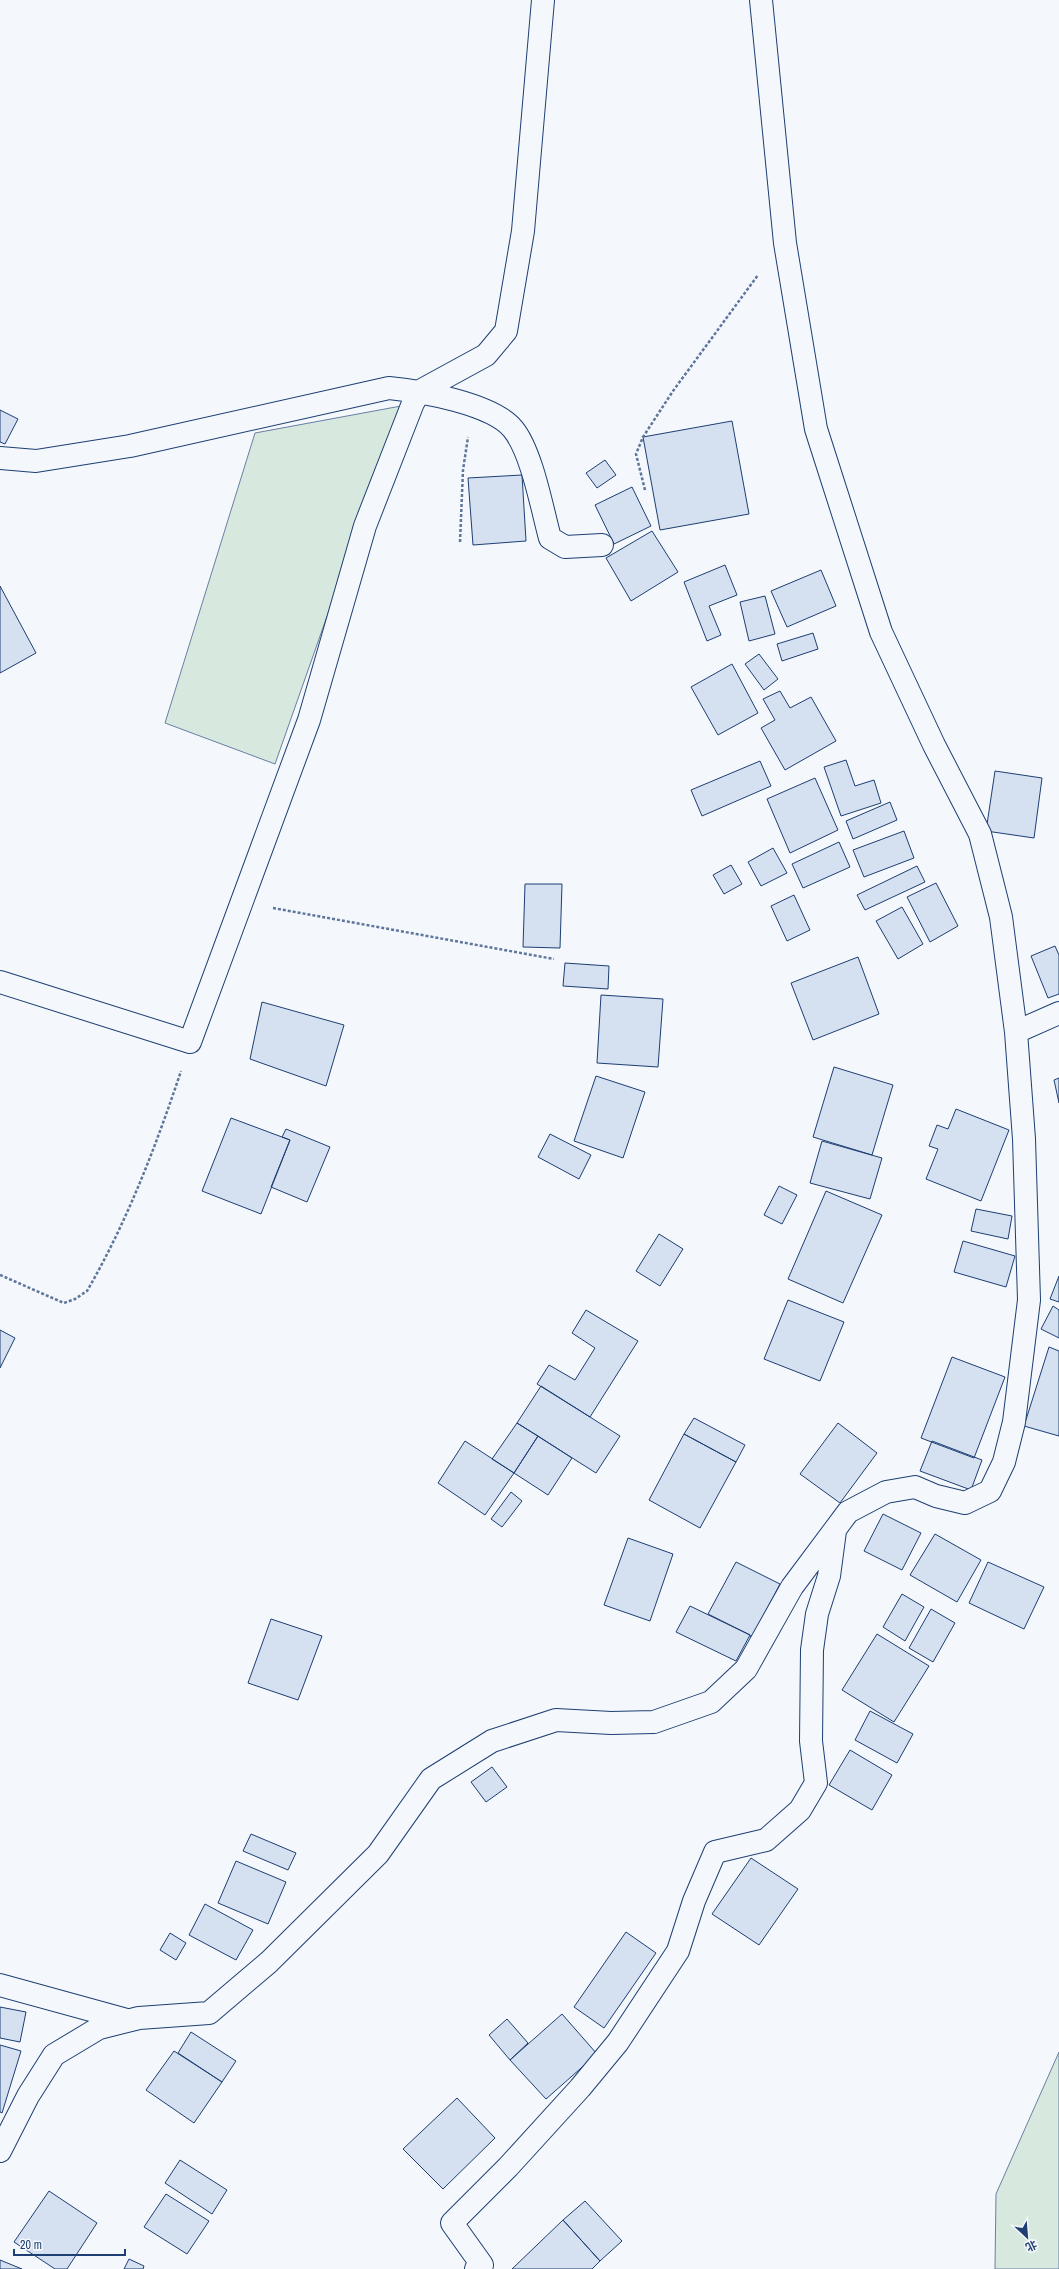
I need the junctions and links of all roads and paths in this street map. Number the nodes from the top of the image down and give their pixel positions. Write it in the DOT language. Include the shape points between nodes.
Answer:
graph roads {
  1 [pos="543,0"];
  2 [pos="761,0"];
  3 [pos="785,243"];
  4 [pos="420,391"];
  5 [pos="474,407"];
  6 [pos="0,458"];
  7 [pos="645,490"];
  8 [pos="460,542"];
  9 [pos="602,545"];
  10 [pos="241,902"];
  11 [pos="554,959"];
  12 [pos="0,982"];
  13 [pos="1059,1013"];
  14 [pos="1016,1032"];
  15 [pos="190,1042"];
  16 [pos="0,1275"];
  17 [pos="836,1529"];
  18 [pos="0,1986"];
  19 [pos="128,2020"];
  20 [pos="0,2152"];
  21 [pos="476,2269"];
  1 -- 4 [label="street" via="523,231 506,330 486,355"];
  2 -- 3 [label="street"];
  3 -- 7 [label="path" via="678,385 643,437 636,454"];
  3 -- 14 [label="street" via="816,429 881,632 980,834 1001,918"];
  4 -- 5 [label="street"];
  4 -- 6 [label="street" via="389,388 130,446 36,461"];
  4 -- 10 [label="street" via="365,526 309,720"];
  5 -- 8 [label="path" via="463,470"];
  5 -- 9 [label="street" via="500,416 514,430 530,462 550,538 565,547"];
  10 -- 11 [label="path"];
  10 -- 15 [label="street"];
  12 -- 15 [label="street"];
  13 -- 14 [label="street"];
  14 -- 17 [label="street" via="1024,1139 1029,1300 1014,1422 1004,1462 990,1491 965,1502 936,1496 915,1487 886,1492 848,1512"];
  15 -- 16 [label="path" via="168,1110 137,1187 87,1291 75,1299 64,1302"];
  17 -- 19 [label="street" via="792,1587 746,1668 711,1702 654,1722 611,1724 556,1720 492,1741 431,1779 378,1854 269,1962 209,2013"];
  17 -- 21 [label="street" via="829,1576 817,1614 812,1650 811,1741 816,1783 800,1810 766,1840 715,1852 694,1901 678,1951 618,2042 565,2105 452,2222 482,2265"];
  18 -- 19 [label="street"];
  19 -- 20 [label="street" via="99,2028 54,2056 28,2096"];
}
